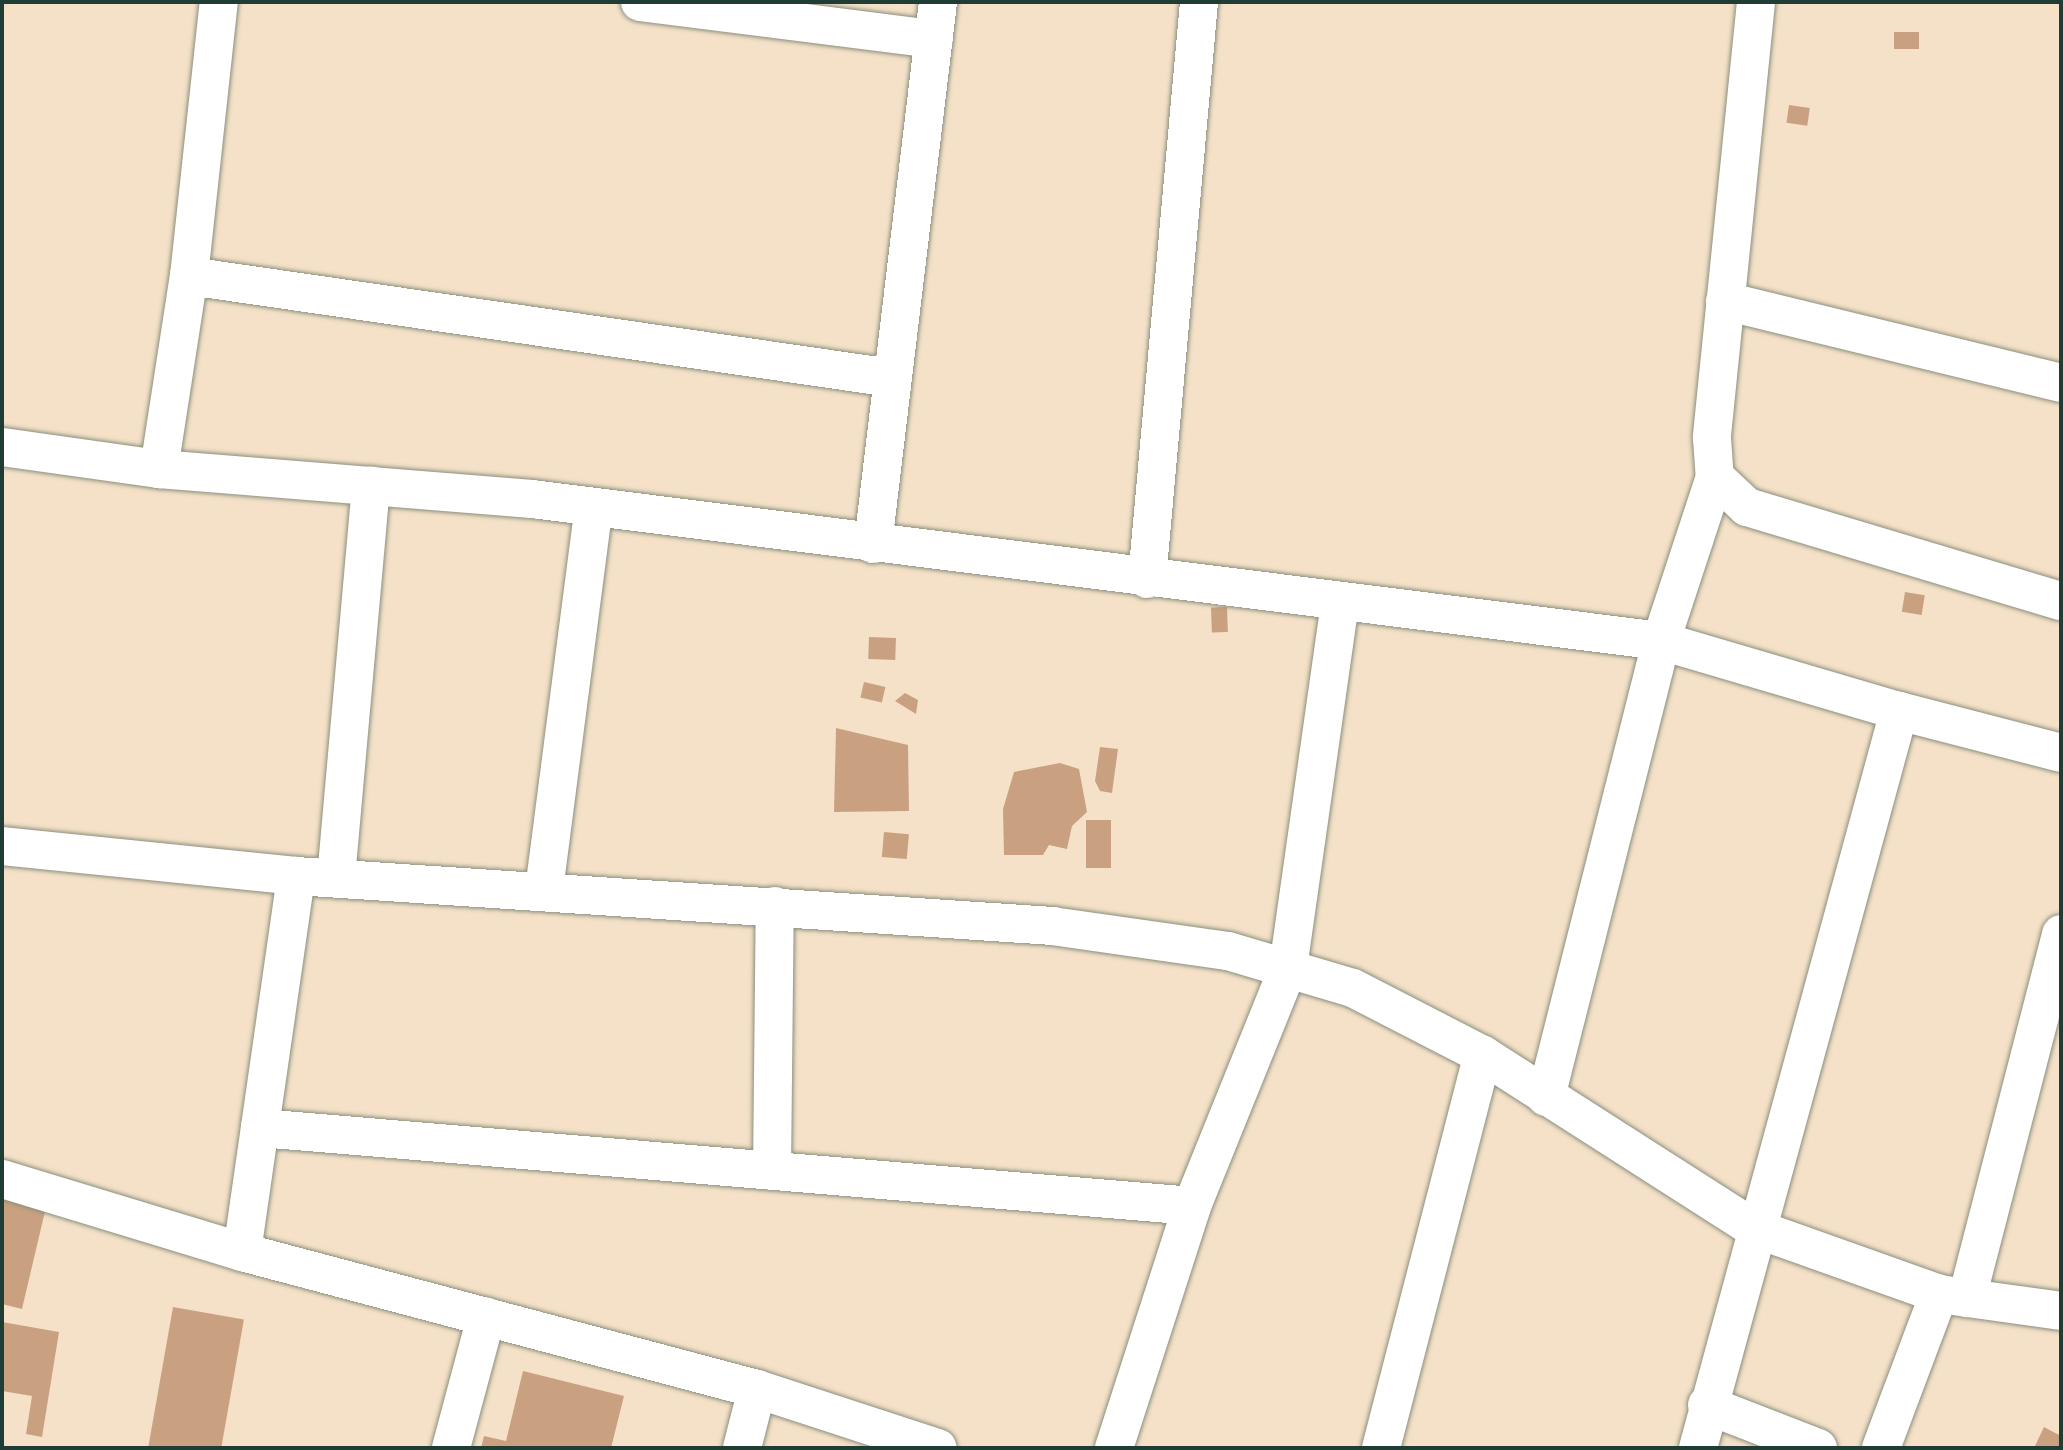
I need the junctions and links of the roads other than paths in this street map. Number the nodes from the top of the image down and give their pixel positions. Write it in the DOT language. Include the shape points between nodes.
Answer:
graph roads {
  1 [pos="219,2"];
  2 [pos="640,2"];
  3 [pos="938,2"];
  4 [pos="1199,2"];
  5 [pos="1756,2"];
  6 [pos="934,39"];
  7 [pos="189,276"];
  8 [pos="1725,301"];
  9 [pos="892,378"];
  10 [pos="2061,383"];
  11 [pos="2,447"];
  12 [pos="159,469"];
  13 [pos="1715,477"];
  14 [pos="371,486"];
  15 [pos="594,507"];
  16 [pos="873,544"];
  17 [pos="1147,579"];
  18 [pos="2061,601"];
  19 [pos="1340,604"];
  20 [pos="1661,641"];
  21 [pos="1899,711"];
  22 [pos="2061,753"];
  23 [pos="2,846"];
  24 [pos="296,876"];
  25 [pos="336,878"];
  26 [pos="544,890"];
  27 [pos="775,906"];
  28 [pos="2061,934"];
  29 [pos="1288,968"];
  30 [pos="1483,1055"];
  31 [pos="1546,1097"];
  32 [pos="260,1128"];
  33 [pos="772,1171"];
  34 [pos="2,1179"];
  35 [pos="1192,1206"];
  36 [pos="1754,1228"];
  37 [pos="242,1252"];
  38 [pos="1953,1296"];
  39 [pos="2061,1311"];
  40 [pos="486,1317"];
  41 [pos="757,1389"];
  42 [pos="1707,1405"];
  43 [pos="451,1448"];
  44 [pos="742,1448"];
  45 [pos="938,1448"];
  46 [pos="1114,1448"];
  47 [pos="1381,1448"];
  48 [pos="1698,1448"];
  49 [pos="1818,1448"];
  50 [pos="1881,1448"];
  1 -- 7 [label="street"];
  2 -- 6 [label="street"];
  3 -- 6 [label="street"];
  4 -- 17 [label="street"];
  5 -- 8 [label="street"];
  6 -- 9 [label="street"];
  7 -- 9 [label="street"];
  7 -- 12 [label="street"];
  8 -- 10 [label="street"];
  8 -- 13 [label="street" via="1711,448"];
  9 -- 16 [label="street"];
  11 -- 12 [label="street"];
  12 -- 14 [label="street"];
  13 -- 18 [label="street" via="1747,507"];
  13 -- 20 [label="street"];
  14 -- 15 [label="street"];
  14 -- 25 [label="street"];
  15 -- 16 [label="street"];
  15 -- 26 [label="street"];
  16 -- 17 [label="street"];
  17 -- 19 [label="street"];
  19 -- 20 [label="street"];
  19 -- 29 [label="street"];
  20 -- 21 [label="street"];
  20 -- 31 [label="street"];
  21 -- 22 [label="street"];
  21 -- 36 [label="street"];
  23 -- 24 [label="street"];
  24 -- 25 [label="street"];
  24 -- 32 [label="street"];
  25 -- 26 [label="street"];
  26 -- 27 [label="street"];
  27 -- 29 [label="street" via="1052,926 1228,951"];
  27 -- 33 [label="street"];
  28 -- 38 [label="street"];
  29 -- 30 [label="street" via="1353,988"];
  29 -- 35 [label="street"];
  30 -- 31 [label="street"];
  30 -- 47 [label="street"];
  31 -- 36 [label="street"];
  32 -- 33 [label="street"];
  32 -- 37 [label="street"];
  33 -- 35 [label="street"];
  34 -- 37 [label="street"];
  35 -- 46 [label="street"];
  36 -- 38 [label="street"];
  36 -- 42 [label="street"];
  37 -- 40 [label="street"];
  38 -- 39 [label="street"];
  38 -- 50 [label="street"];
  40 -- 41 [label="street"];
  40 -- 43 [label="street"];
  41 -- 44 [label="street"];
  41 -- 45 [label="street"];
  42 -- 48 [label="street"];
  42 -- 49 [label="street"];
}
